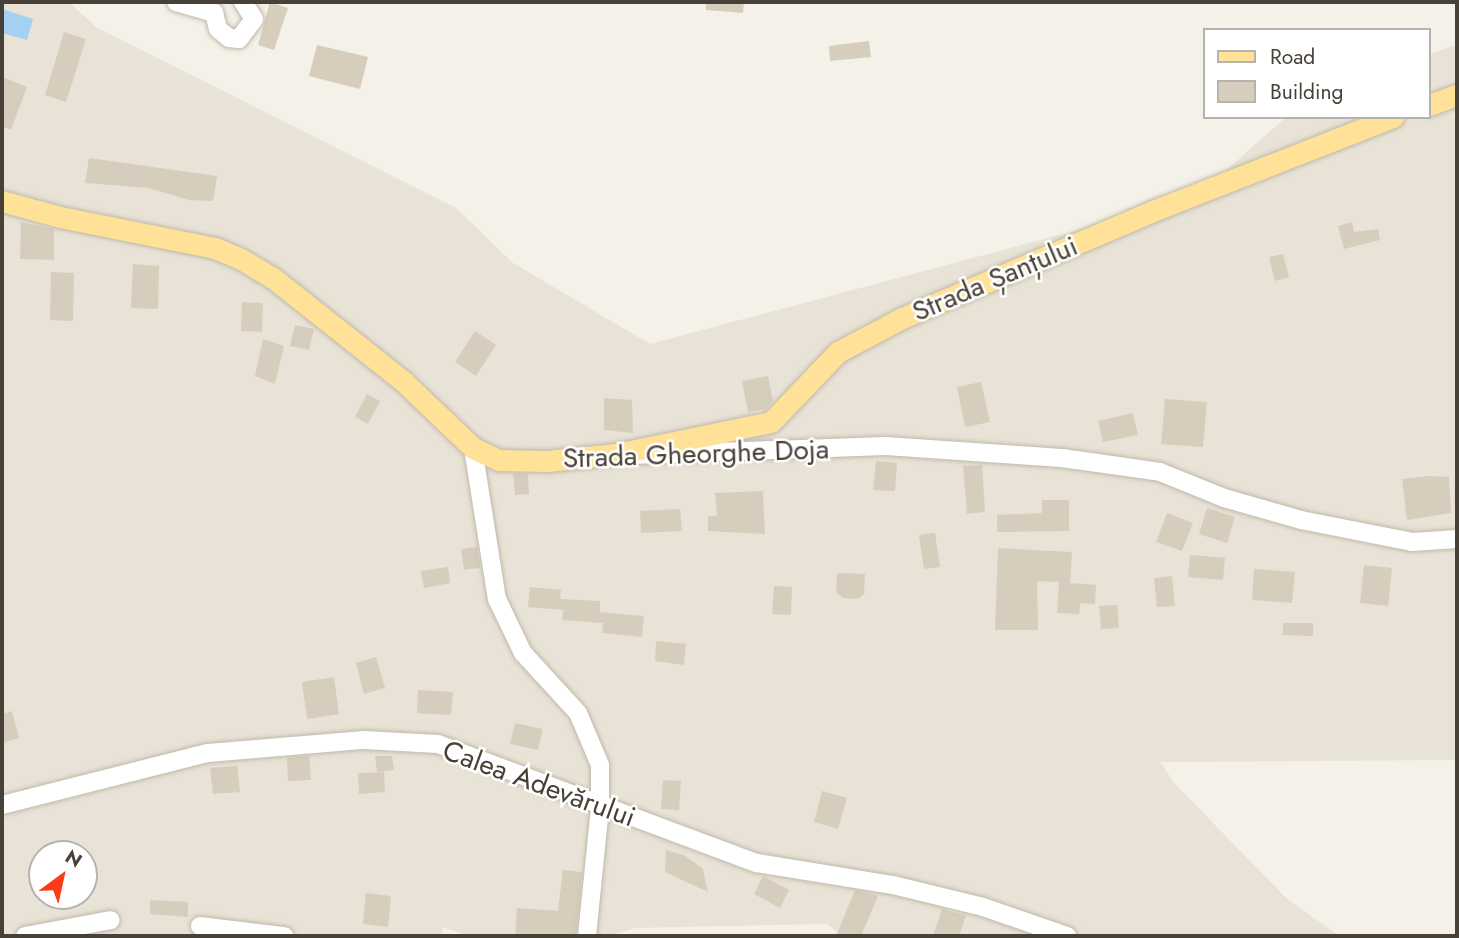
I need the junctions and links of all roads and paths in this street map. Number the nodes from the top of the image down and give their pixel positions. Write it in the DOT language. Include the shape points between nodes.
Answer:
graph roads {
  1 [pos="176,2"];
  2 [pos="231,2"];
  3 [pos="243,2"];
  4 [pos="214,13"];
  5 [pos="1457,95"];
  6 [pos="1431,104"];
  7 [pos="1388,119"];
  8 [pos="2,201"];
  9 [pos="473,448"];
  10 [pos="616,454"];
  11 [pos="1457,539"];
  12 [pos="2,805"];
  13 [pos="600,808"];
  14 [pos="111,920"];
  15 [pos="201,926"];
  16 [pos="25,936"];
  17 [pos="284,936"];
  18 [pos="587,936"];
  19 [pos="1067,936"];
  1 -- 4 [label="street"];
  2 -- 4 [label="street"];
  3 -- 4 [label="street" via="254,19 239,39 218,29"];
  5 -- 6 [label="main road"];
  7 -- 10 [label="main road, Strada Șanțului" via="1153,211 902,318 838,352 771,422"];
  8 -- 9 [label="main road, Strada Gheorghe Doja" via="215,248 241,259 273,278 404,382"];
  9 -- 10 [label="main road, Strada Gheorghe Doja" via="499,460"];
  9 -- 13 [label="street" via="497,599 523,653 578,713 590,736 600,765"];
  10 -- 11 [label="street, Strada Gheorghe Doja" via="653,457 886,446 1062,458 1160,472 1224,498 1301,520 1412,542"];
  12 -- 13 [label="street, Calea Adevărului" via="208,753 364,740 438,744 486,759"];
  13 -- 18 [label="street"];
  13 -- 19 [label="street, Calea Adevărului" via="757,863 893,885 983,907"];
  14 -- 16 [label="street"];
  15 -- 17 [label="street"];
}
